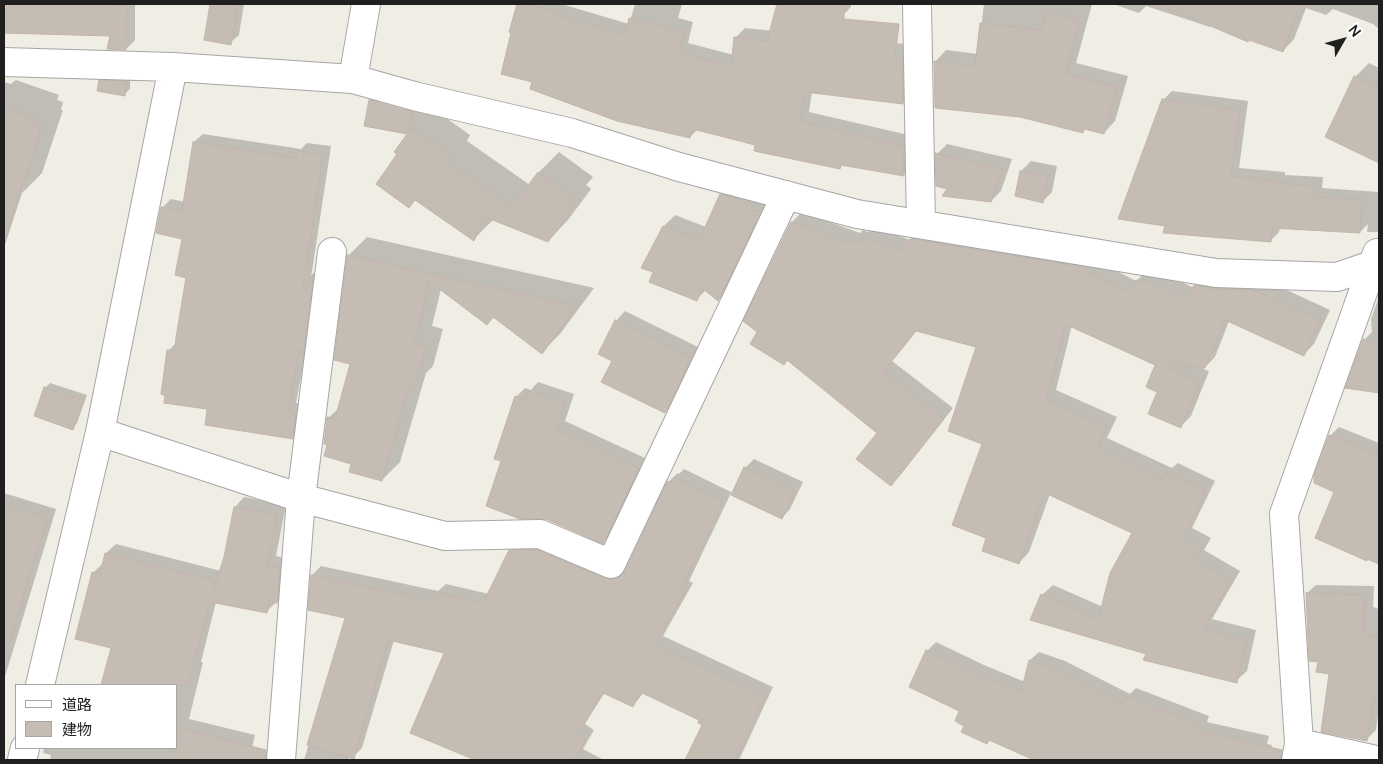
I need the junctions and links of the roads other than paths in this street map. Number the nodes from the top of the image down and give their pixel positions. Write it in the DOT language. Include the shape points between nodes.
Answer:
graph roads {
  1 [pos="366,4"];
  2 [pos="917,4"];
  3 [pos="4,62"];
  4 [pos="173,67"];
  5 [pos="353,79"];
  6 [pos="786,195"];
  7 [pos="921,224"];
  8 [pos="332,252"];
  9 [pos="1377,259"];
  10 [pos="100,432"];
  11 [pos="301,498"];
  12 [pos="40,684"];
  13 [pos="1298,752"];
  14 [pos="281,760"];
  15 [pos="1376,760"];
  1 -- 5 [label="street"];
  2 -- 7 [label="street"];
  3 -- 4 [label="street"];
  4 -- 5 [label="street"];
  4 -- 10 [label="street"];
  5 -- 6 [label="street" via="572,133 679,167"];
  6 -- 7 [label="street" via="857,214"];
  6 -- 11 [label="street" via="611,564 540,534 445,536"];
  7 -- 9 [label="street" via="1216,272 1337,277"];
  8 -- 11 [label="street"];
  9 -- 13 [label="street" via="1284,514"];
  10 -- 11 [label="street"];
  10 -- 12 [label="street"];
  11 -- 14 [label="street"];
  13 -- 15 [label="street"];
}
